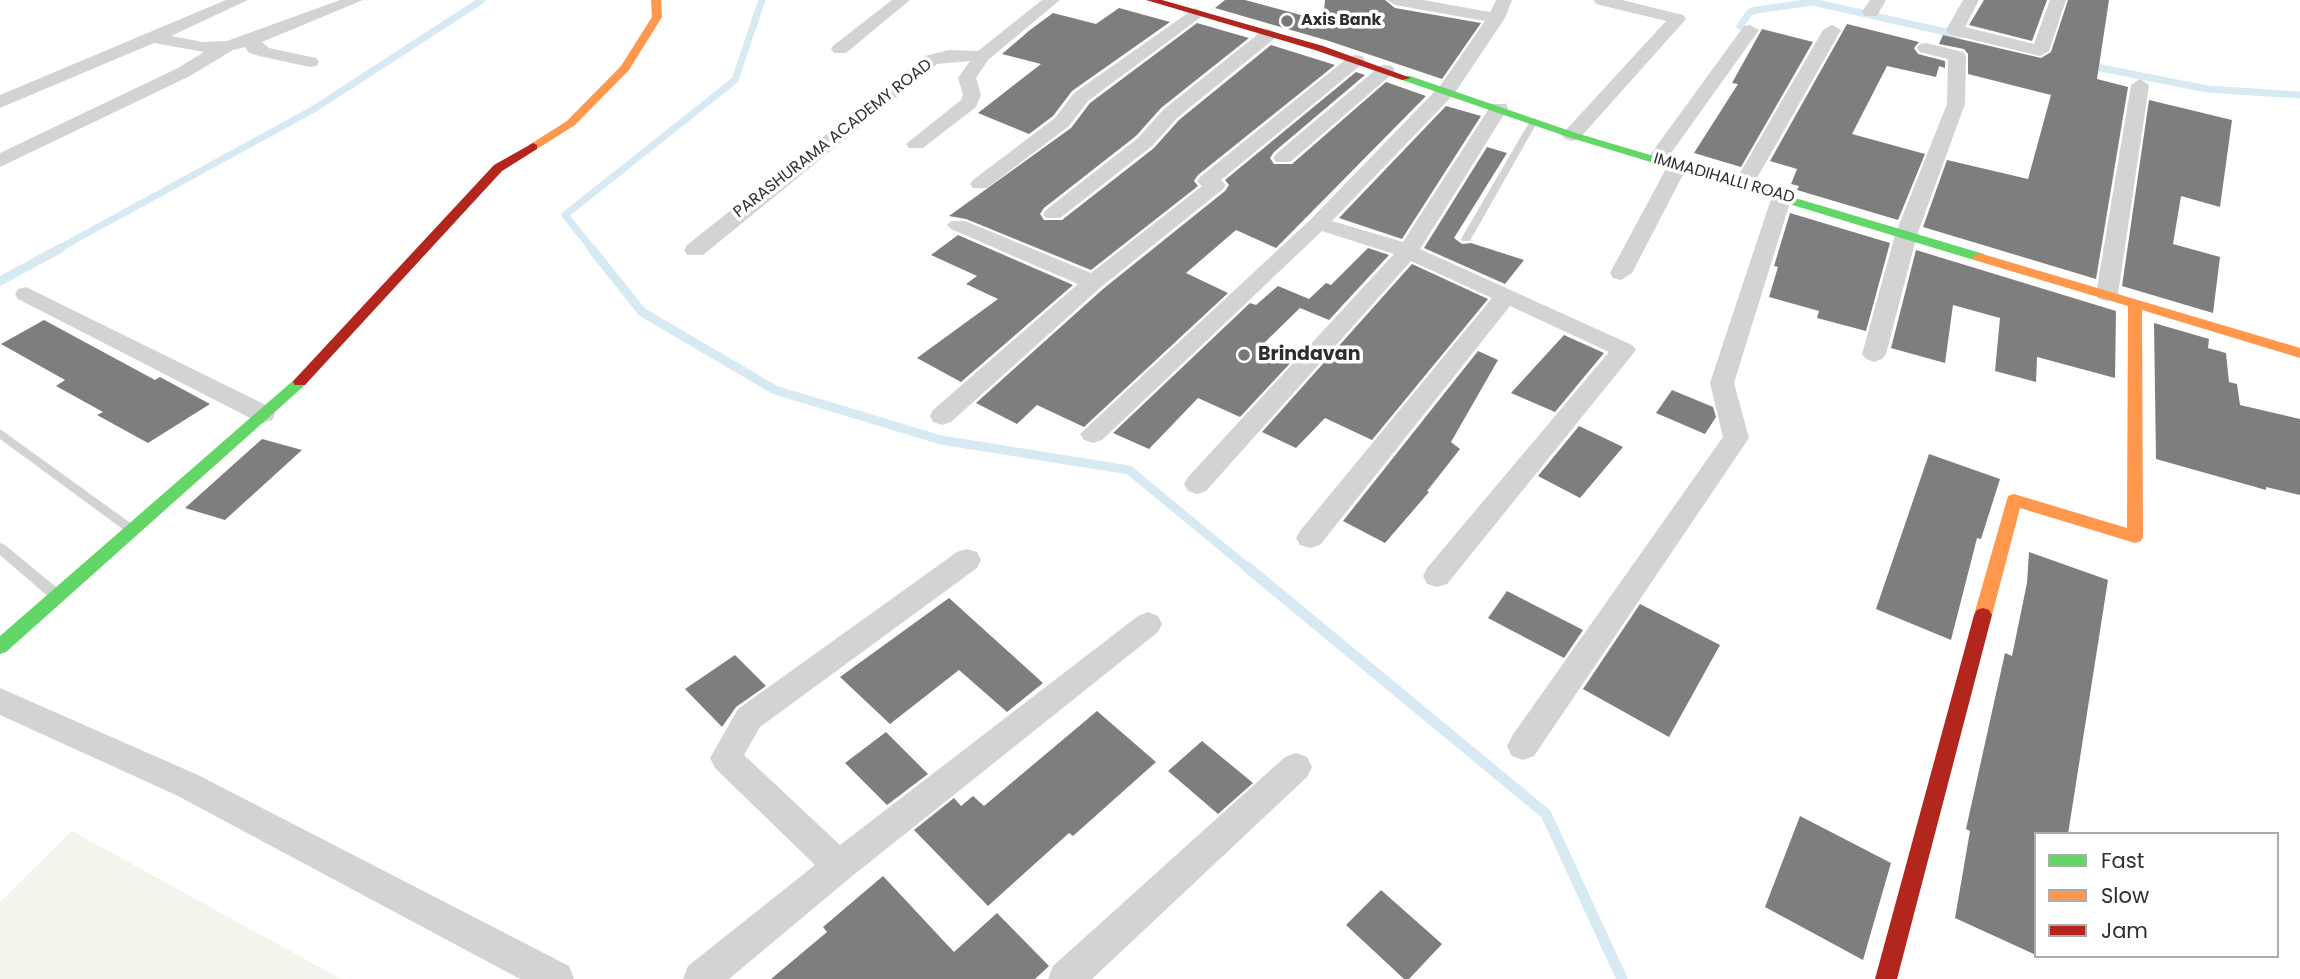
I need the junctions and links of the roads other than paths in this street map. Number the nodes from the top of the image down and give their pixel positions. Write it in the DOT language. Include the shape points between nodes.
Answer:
graph roads {
  1 [pos="240,0"];
  2 [pos="355,0"];
  3 [pos="656,0"];
  4 [pos="902,0"];
  5 [pos="1052,0"];
  6 [pos="1151,0"];
  7 [pos="1395,0"];
  8 [pos="1504,0"];
  9 [pos="1602,0"];
  10 [pos="1971,0"];
  11 [pos="2059,0"];
  12 [pos="1187,7"];
  13 [pos="1496,18"];
  14 [pos="1750,30"];
  15 [pos="1832,30"];
  16 [pos="1269,34"];
  17 [pos="155,38"];
  18 [pos="252,40"];
  19 [pos="227,46"];
  20 [pos="1926,48"];
  21 [pos="840,50"];
  22 [pos="982,56"];
  23 [pos="1356,60"];
  24 [pos="310,62"];
  25 [pos="1386,71"];
  26 [pos="2140,85"];
  27 [pos="1447,90"];
  28 [pos="0,102"];
  29 [pos="1499,108"];
  30 [pos="1534,121"];
  31 [pos="1572,135"];
  32 [pos="916,144"];
  33 [pos="1283,158"];
  34 [pos="1657,159"];
  35 [pos="0,161"];
  36 [pos="1678,165"];
  37 [pos="980,184"];
  38 [pos="1743,185"];
  39 [pos="1782,196"];
  40 [pos="1053,214"];
  41 [pos="1318,223"];
  42 [pos="958,225"];
  43 [pos="1906,235"];
  44 [pos="1466,239"];
  45 [pos="695,250"];
  46 [pos="1408,251"];
  47 [pos="1621,273"];
  48 [pos="1093,282"];
  49 [pos="26,294"];
  50 [pos="2107,294"];
  51 [pos="1505,297"];
  52 [pos="2135,303"];
  53 [pos="2300,353"];
  54 [pos="1874,354"];
  55 [pos="263,414"];
  56 [pos="942,416"];
  57 [pos="0,433"];
  58 [pos="1093,434"];
  59 [pos="1197,484"];
  60 [pos="132,530"];
  61 [pos="1310,538"];
  62 [pos="0,548"];
  63 [pos="967,560"];
  64 [pos="1437,576"];
  65 [pos="57,596"];
  66 [pos="1148,624"];
  67 [pos="0,647"];
  68 [pos="0,701"];
  69 [pos="1523,746"];
  70 [pos="1296,767"];
  71 [pos="839,866"];
  72 [pos="556,979"];
  73 [pos="701,979"];
  74 [pos="1066,979"];
  75 [pos="1886,979"];
  1 -- 17 [label="street"];
  2 -- 18 [label="street"];
  3 -- 55 [label="street" via="657,17 625,68 571,123 498,168 307,376"];
  4 -- 21 [label="street"];
  5 -- 22 [label="street"];
  6 -- 12 [label="street, IMMADIHALLI ROAD"];
  7 -- 13 [label="street"];
  8 -- 13 [label="street"];
  9 -- 31 [label="street" via="1677,19"];
  10 -- 11 [label="street" via="1955,30 2040,51"];
  12 -- 16 [label="street, IMMADIHALLI ROAD"];
  12 -- 37 [label="street" via="1081,97 1062,122"];
  13 -- 27 [label="street"];
  14 -- 34 [label="street"];
  15 -- 38 [label="street"];
  16 -- 23 [label="street, IMMADIHALLI ROAD"];
  16 -- 40 [label="street"];
  17 -- 19 [label="street" via="203,47"];
  17 -- 28 [label="street"];
  18 -- 19 [label="street"];
  18 -- 24 [label="street" via="255,49"];
  19 -- 35 [label="street" via="176,76"];
  20 -- 43 [label="street" via="1957,56 1956,104"];
  22 -- 32 [label="street" via="967,78 972,95 969,103"];
  22 -- 45 [label="street, PARASHURAMA ACADEMY ROAD" via="949,55 932,60"];
  23 -- 25 [label="street, IMMADIHALLI ROAD"];
  23 -- 48 [label="street" via="1208,181 1216,185"];
  25 -- 27 [label="street, IMMADIHALLI ROAD"];
  25 -- 33 [label="street"];
  26 -- 50 [label="street"];
  27 -- 29 [label="street, IMMADIHALLI ROAD"];
  27 -- 41 [label="street"];
  29 -- 30 [label="street, IMMADIHALLI ROAD"];
  29 -- 46 [label="street"];
  30 -- 31 [label="street, IMMADIHALLI ROAD"];
  30 -- 44 [label="lane"];
  31 -- 34 [label="street, IMMADIHALLI ROAD"];
  34 -- 36 [label="street, IMMADIHALLI ROAD"];
  36 -- 38 [label="street, IMMADIHALLI ROAD"];
  36 -- 47 [label="street"];
  38 -- 39 [label="street, IMMADIHALLI ROAD"];
  39 -- 43 [label="street, IMMADIHALLI ROAD"];
  39 -- 69 [label="street" via="1722,383 1736,438"];
  41 -- 46 [label="street"];
  41 -- 58 [label="street"];
  42 -- 48 [label="street"];
  43 -- 50 [label="street, IMMADIHALLI ROAD"];
  43 -- 54 [label="street"];
  46 -- 51 [label="street"];
  46 -- 59 [label="street"];
  48 -- 56 [label="street"];
  49 -- 55 [label="street"];
  50 -- 52 [label="street, IMMADIHALLI ROAD"];
  51 -- 61 [label="street"];
  51 -- 64 [label="street" via="1623,350"];
  52 -- 53 [label="street, IMMADIHALLI ROAD"];
  52 -- 75 [label="street" via="2135,537 2014,500"];
  55 -- 60 [label="street"];
  57 -- 60 [label="lane"];
  60 -- 65 [label="street"];
  62 -- 65 [label="lane"];
  63 -- 71 [label="street" via="750,718 726,758"];
  65 -- 67 [label="street"];
  66 -- 71 [label="street"];
  68 -- 72 [label="street" via="187,785"];
  70 -- 74 [label="street"];
  71 -- 73 [label="street"];
}
